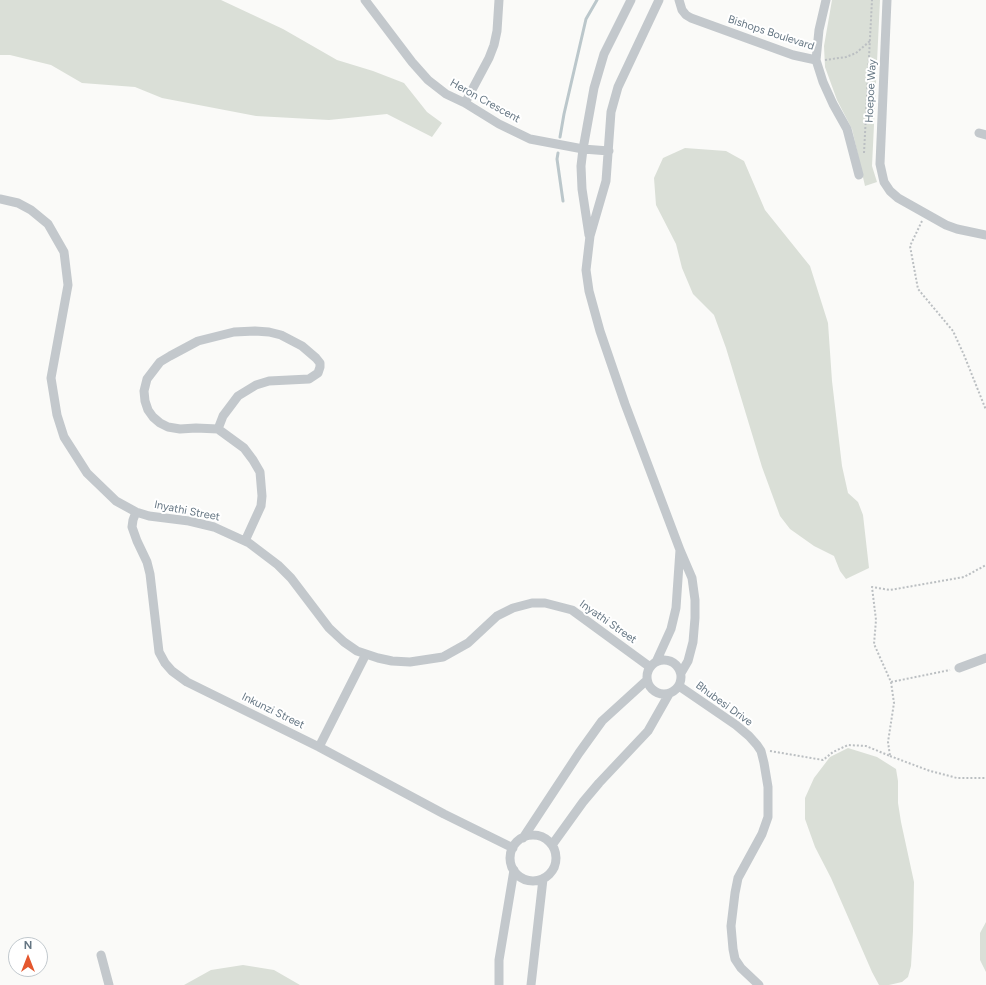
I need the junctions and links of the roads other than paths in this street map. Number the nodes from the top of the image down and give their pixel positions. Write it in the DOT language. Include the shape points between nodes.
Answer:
graph roads {
  1 [pos="365,0"];
  2 [pos="499,0"];
  3 [pos="631,0"];
  4 [pos="659,0"];
  5 [pos="679,0"];
  6 [pos="826,0"];
  7 [pos="887,0"];
  8 [pos="816,60"];
  9 [pos="465,103"];
  10 [pos="583,149"];
  11 [pos="609,151"];
  12 [pos="860,175"];
  13 [pos="0,199"];
  14 [pos="986,235"];
  15 [pos="590,236"];
  16 [pos="218,428"];
  17 [pos="136,512"];
  18 [pos="244,541"];
  19 [pos="680,550"];
  20 [pos="366,654"];
  21 [pos="986,658"];
  22 [pos="653,664"];
  23 [pos="958,668"];
  24 [pos="681,673"];
  25 [pos="647,680"];
  26 [pos="679,686"];
  27 [pos="669,694"];
  28 [pos="319,747"];
  29 [pos="523,838"];
  30 [pos="552,845"];
  31 [pos="513,848"];
  32 [pos="514,870"];
  33 [pos="543,879"];
  34 [pos="101,955"];
  35 [pos="109,985"];
  36 [pos="499,985"];
  37 [pos="531,985"];
  38 [pos="759,985"];
  1 -- 9 [label="street, Heron Crescent" via="428,80 446,94"];
  2 -- 9 [label="street" via="494,45"];
  3 -- 10 [label="street" via="604,54 594,88"];
  4 -- 11 [label="street" via="618,86 611,112"];
  5 -- 8 [label="street, Bishops Boulevard" via="682,10 691,18 793,55"];
  6 -- 8 [label="street"];
  7 -- 14 [label="street, Hoepoe Way" via="880,164 884,182 898,198 946,225"];
  8 -- 12 [label="street, Bishops Boulevard" via="823,82 847,130"];
  9 -- 10 [label="street, Heron Crescent" via="530,139"];
  10 -- 11 [label="street, Heron Crescent"];
  10 -- 15 [label="street" via="582,189"];
  11 -- 15 [label="street" via="606,181"];
  13 -- 17 [label="street, Inyathi Street" via="18,203 48,224 64,252 68,285 52,378 57,415 64,437 87,473 116,501"];
  15 -- 19 [label="street" via="586,270 600,331"];
  16 -- 16 [label="street" via="168,427 153,417 148,410 144,391 147,379 160,362 198,341 254,330 281,335 302,346 320,363 318,373 309,379 269,381 256,385 238,396 223,416"];
  16 -- 18 [label="street" via="244,448 260,472 261,506"];
  17 -- 18 [label="street, Inyathi Street" via="214,527"];
  17 -- 28 [label="street, Inkunzi Street" via="132,527 148,568 158,644 165,663 187,682"];
  18 -- 20 [label="street, Inyathi Street" via="278,565 329,628 344,642"];
  19 -- 22 [label="street" via="676,608 671,629"];
  19 -- 24 [label="street" via="692,578 695,600 693,642 688,661"];
  20 -- 22 [label="street, Inyathi Street" via="392,661 410,662 443,657 468,643 497,616 520,606 545,602 572,610"];
  20 -- 28 [label="street"];
  21 -- 23 [label="street"];
  22 -- 24 [label="street" via="661,660 672,661"];
  22 -- 25 [label="street" via="647,673"];
  24 -- 26 [label="street"];
  25 -- 27 [label="street" via="655,692"];
  25 -- 29 [label="street" via="602,721"];
  26 -- 27 [label="street"];
  26 -- 38 [label="street, Bhubesi Drive" via="736,725 761,751 768,788 768,817 762,834 738,878 731,926 735,959"];
  27 -- 30 [label="street" via="648,731 599,783"];
  28 -- 31 [label="street, Inkunzi Street"];
  29 -- 30 [label="street" via="536,835 548,840"];
  29 -- 31 [label="street"];
  30 -- 33 [label="street" via="555,851 555,864 553,870"];
  31 -- 32 [label="street" via="511,863"];
  32 -- 33 [label="street" via="523,878 536,881"];
  32 -- 36 [label="street" via="499,960"];
  33 -- 37 [label="street"];
  34 -- 35 [label="street"];
}
